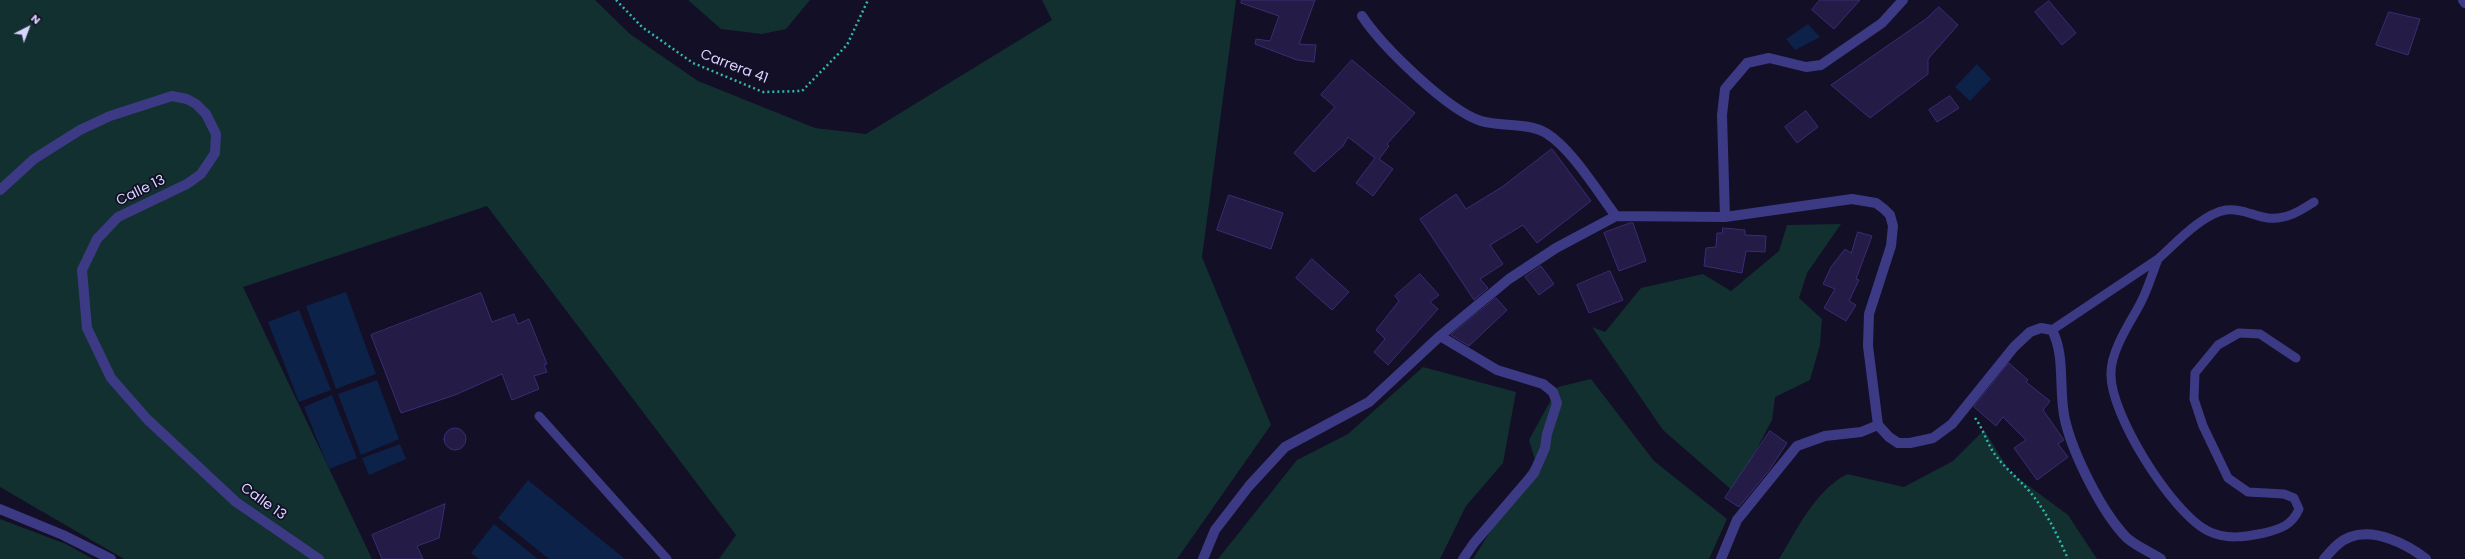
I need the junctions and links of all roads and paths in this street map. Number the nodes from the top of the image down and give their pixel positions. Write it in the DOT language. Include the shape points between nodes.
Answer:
graph roads {
  1 [pos="616,0"];
  2 [pos="868,0"];
  3 [pos="1903,0"];
  4 [pos="2463,0"];
  5 [pos="2465,4"];
  6 [pos="1362,16"];
  7 [pos="0,190"];
  8 [pos="2314,202"];
  9 [pos="1616,216"];
  10 [pos="1725,217"];
  11 [pos="2158,259"];
  12 [pos="2052,330"];
  13 [pos="1440,336"];
  14 [pos="2296,358"];
  15 [pos="1966,407"];
  16 [pos="539,416"];
  17 [pos="1878,426"];
  18 [pos="0,509"];
  19 [pos="111,559"];
  20 [pos="319,559"];
  21 [pos="667,559"];
  22 [pos="1203,559"];
  23 [pos="1463,559"];
  24 [pos="1721,559"];
  25 [pos="2068,559"];
  26 [pos="2161,559"];
  27 [pos="2324,559"];
  28 [pos="2426,559"];
  1 -- 2 [label="path, Carrera 41" via="642,27 693,63 763,92 802,91 847,45"];
  3 -- 10 [label="street" via="1882,23 1821,65 1806,67 1770,58 1747,63 1729,84 1725,89 1722,114"];
  4 -- 5 [label="street"];
  6 -- 9 [label="street" via="1376,36 1456,109 1485,122 1516,125 1545,133 1564,146"];
  7 -- 20 [label="street, Calle 13" via="34,159 80,130 110,116 172,96 187,98 206,114 216,134 215,153 201,174 187,184 118,217 97,239 82,270 87,328 111,378 147,419 236,502"];
  8 -- 11 [label="lane" via="2293,215 2269,218 2246,211 2225,210 2198,224"];
  9 -- 10 [label="street"];
  9 -- 13 [label="street" via="1556,248 1509,279"];
  10 -- 17 [label="street" via="1852,199 1876,203 1890,215 1893,226 1891,246 1869,314 1868,346"];
  11 -- 12 [label="lane"];
  11 -- 14 [label="lane" via="2140,306 2124,330 2110,372 2118,410 2156,479 2190,517 2207,531 2226,538 2274,531 2295,519 2299,509 2294,498 2284,494 2248,492 2228,478 2203,426 2194,399 2195,373 2218,345 2239,333 2260,334"];
  12 -- 15 [label="street" via="2041,328 2030,332 2014,347"];
  12 -- 26 [label="street" via="2058,341 2065,420 2084,470 2103,508 2128,538"];
  13 -- 22 [label="street" via="1369,402 1285,447 1249,486 1215,530"];
  13 -- 23 [label="street" via="1497,370 1543,384 1553,392 1557,403 1545,448 1534,473"];
  15 -- 17 [label="street" via="1952,424 1934,438 1898,443"];
  15 -- 25 [label="path" via="1983,429 1994,453 2003,465 2030,492 2058,534"];
  16 -- 21 [label="lane"];
  17 -- 24 [label="street" via="1861,432 1825,436 1797,446 1737,520"];
  18 -- 19 [label="street" via="94,549"];
  27 -- 28 [label="street" via="2334,547 2350,536 2369,535 2395,540"];
}
